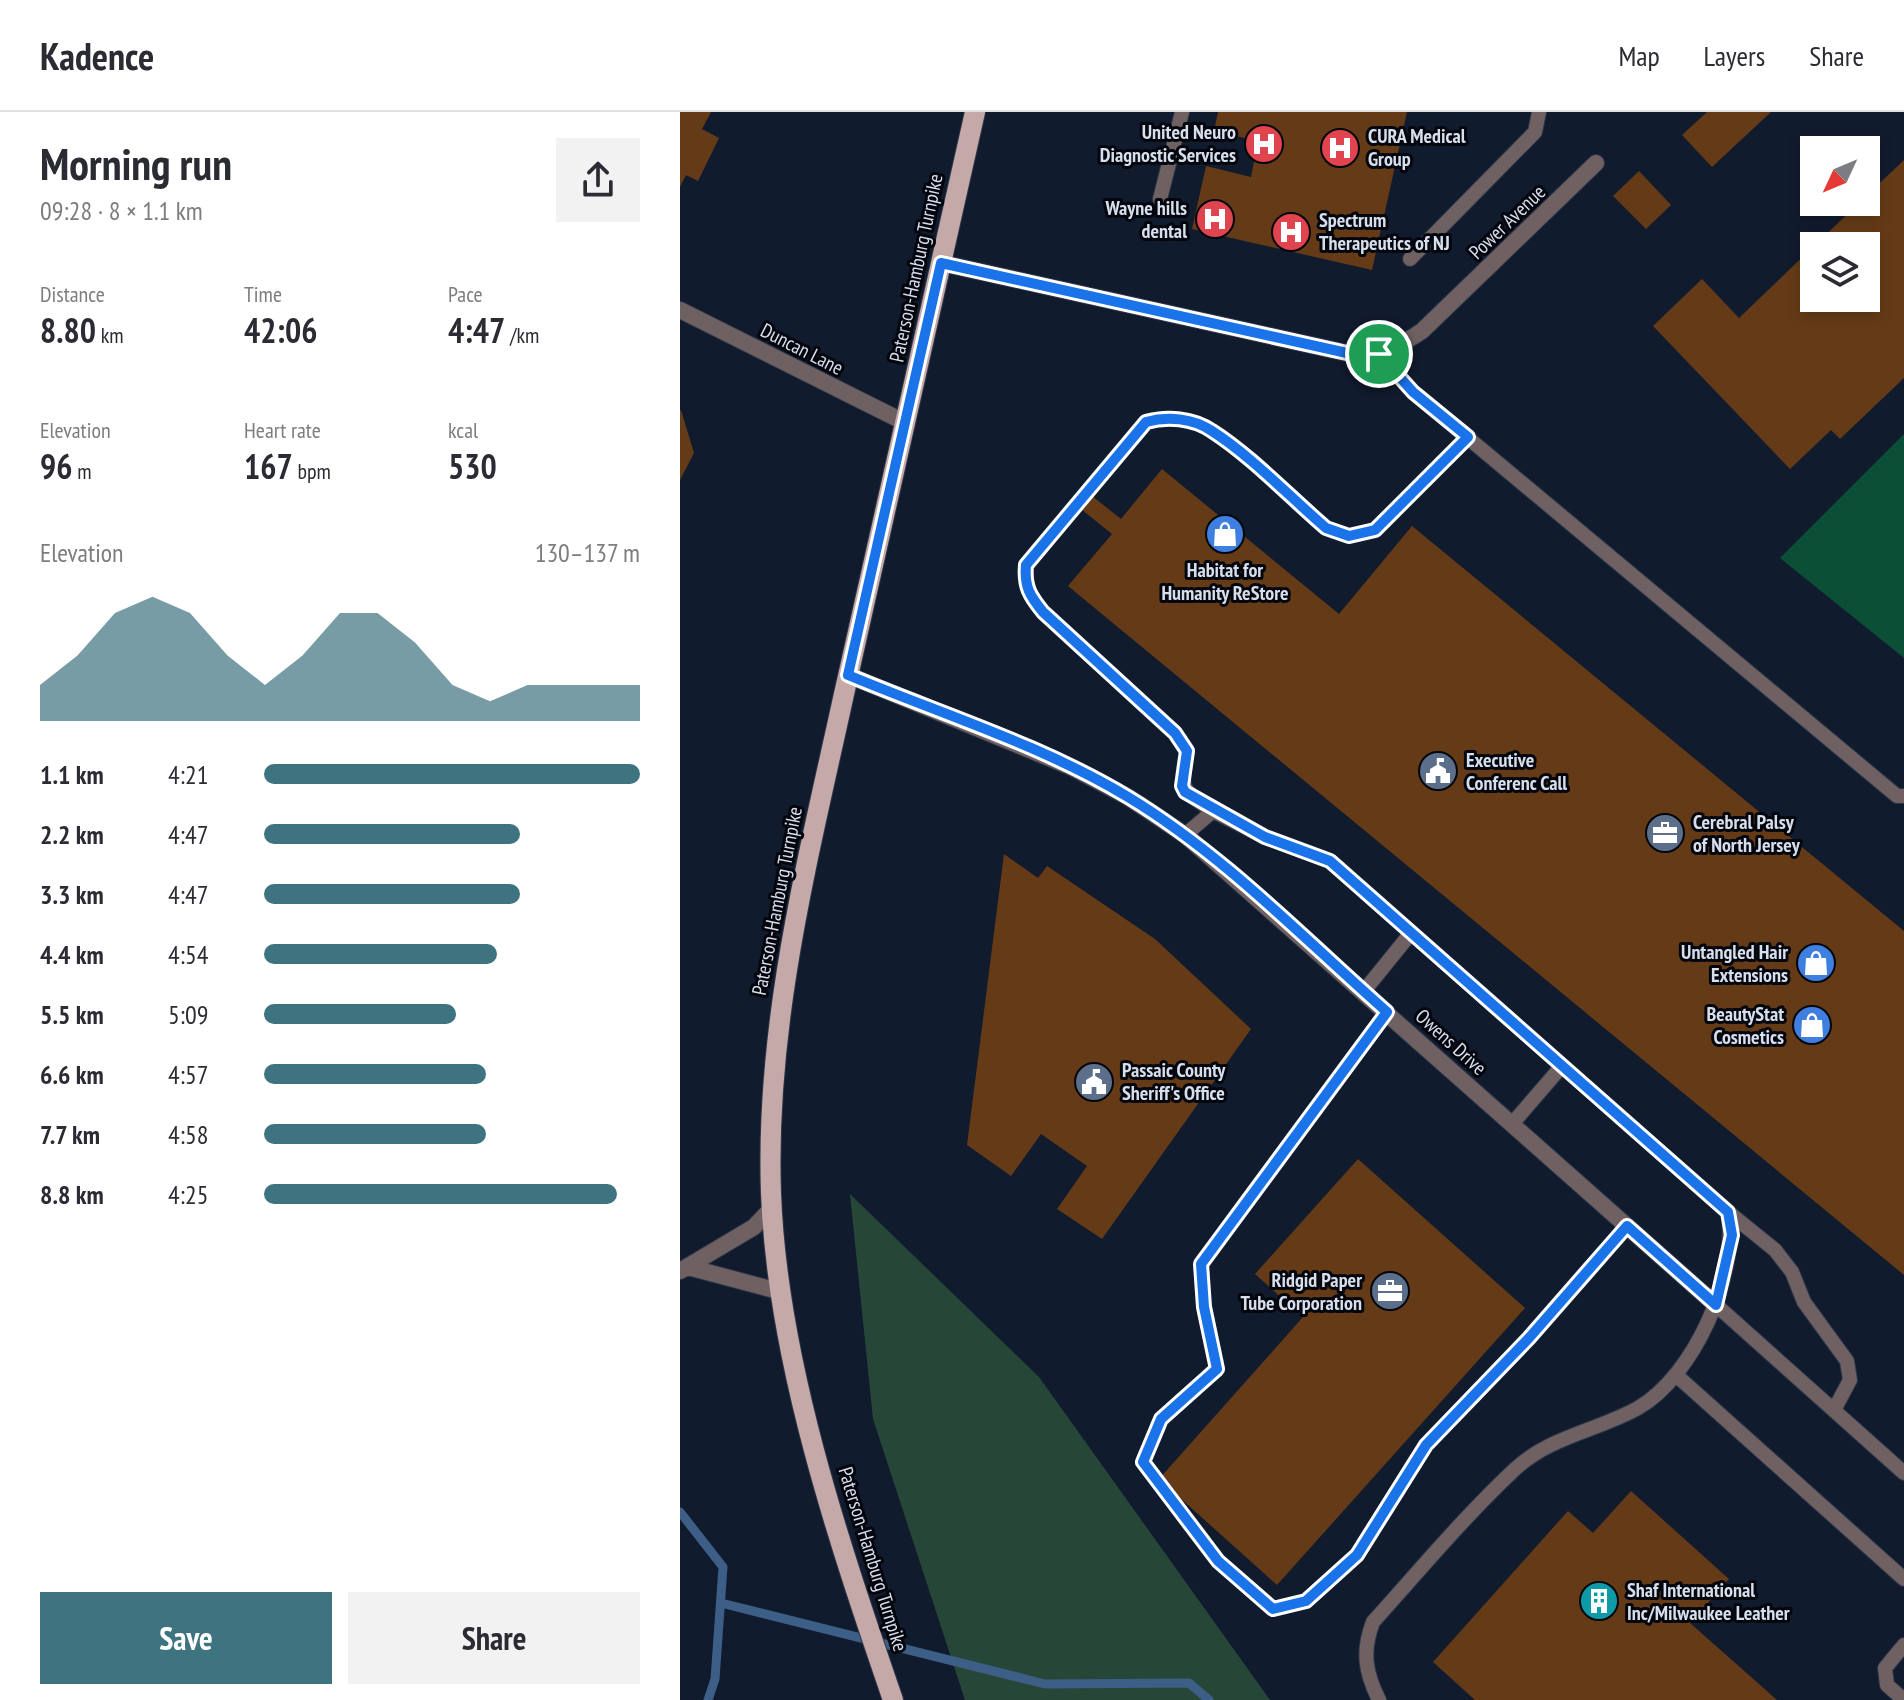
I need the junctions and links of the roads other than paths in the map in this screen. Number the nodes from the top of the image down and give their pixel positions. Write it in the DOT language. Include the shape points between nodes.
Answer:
graph roads {
  1 [pos="975,112"];
  2 [pos="1182,112"];
  3 [pos="1539,112"];
  4 [pos="1596,163"];
  5 [pos="1160,199"];
  6 [pos="1410,259"];
  7 [pos="941,263"];
  8 [pos="680,310"];
  9 [pos="1379,354"];
  10 [pos="906,423"];
  11 [pos="1468,437"];
  12 [pos="848,675"];
  13 [pos="1904,796"];
  14 [pos="1213,811"];
  15 [pos="1185,835"];
  16 [pos="1411,933"];
  17 [pos="1364,991"];
  18 [pos="1387,1012"];
  19 [pos="1562,1066"];
  20 [pos="1512,1124"];
  21 [pos="772,1208"];
  22 [pos="1728,1212"];
  23 [pos="1627,1226"];
  24 [pos="684,1269"];
  25 [pos="782,1292"];
  26 [pos="1716,1305"];
  27 [pos="1676,1375"];
  28 [pos="1834,1410"];
  29 [pos="1904,1473"];
  30 [pos="1904,1579"];
  31 [pos="1904,1645"];
  32 [pos="893,1700"];
  33 [pos="1379,1700"];
  34 [pos="1904,1700"];
  1 -- 7 [label="main road, Paterson-Hamburg Turnpike"];
  2 -- 5 [label="lane"];
  3 -- 6 [label="lane" via="1535,132"];
  4 -- 9 [label="street, Power Avenue" via="1422,331"];
  7 -- 9 [label="street" via="1356,355"];
  7 -- 10 [label="main road, Paterson-Hamburg Turnpike"];
  8 -- 10 [label="street, Duncan Lane"];
  9 -- 11 [label="lane" via="1413,392"];
  10 -- 12 [label="main road, Paterson-Hamburg Turnpike"];
  11 -- 13 [label="lane" via="1897,796"];
  11 -- 14 [label="lane" via="1375,530 1349,536 1326,528 1211,430 1187,420 1159,418 1146,422 1026,565 1029,595 1043,612 1175,733 1187,751 1182,786"];
  12 -- 15 [label="street, Owens Drive" via="1071,767"];
  12 -- 21 [label="main road, Paterson-Hamburg Turnpike" via="784,979 773,1090"];
  14 -- 15 [label="lane"];
  14 -- 16 [label="lane" via="1330,861"];
  15 -- 17 [label="street, Owens Drive"];
  16 -- 17 [label="lane"];
  16 -- 19 [label="lane"];
  17 -- 18 [label="street, Owens Drive"];
  18 -- 20 [label="street, Owens Drive"];
  18 -- 23 [label="lane" via="1201,1264 1217,1369 1161,1419 1143,1462 1218,1561 1273,1609 1306,1601 1357,1555 1426,1445"];
  19 -- 20 [label="lane"];
  19 -- 22 [label="lane"];
  20 -- 23 [label="street, Owens Drive"];
  21 -- 24 [label="street" via="754,1227"];
  21 -- 25 [label="main road, Paterson-Hamburg Turnpike"];
  22 -- 26 [label="lane" via="1732,1235"];
  22 -- 28 [label="lane" via="1775,1250 1847,1361 1850,1380"];
  23 -- 26 [label="street, Owens Drive"];
  24 -- 25 [label="street"];
  25 -- 32 [label="main road, Paterson-Hamburg Turnpike" via="810,1435"];
  26 -- 27 [label="lane"];
  26 -- 28 [label="lane"];
  27 -- 30 [label="lane"];
  27 -- 33 [label="lane" via="1639,1407 1554,1441 1515,1469 1373,1622 1365,1644 1367,1678"];
  28 -- 29 [label="lane"];
  31 -- 34 [label="lane" via="1885,1668 1887,1685"];
}
